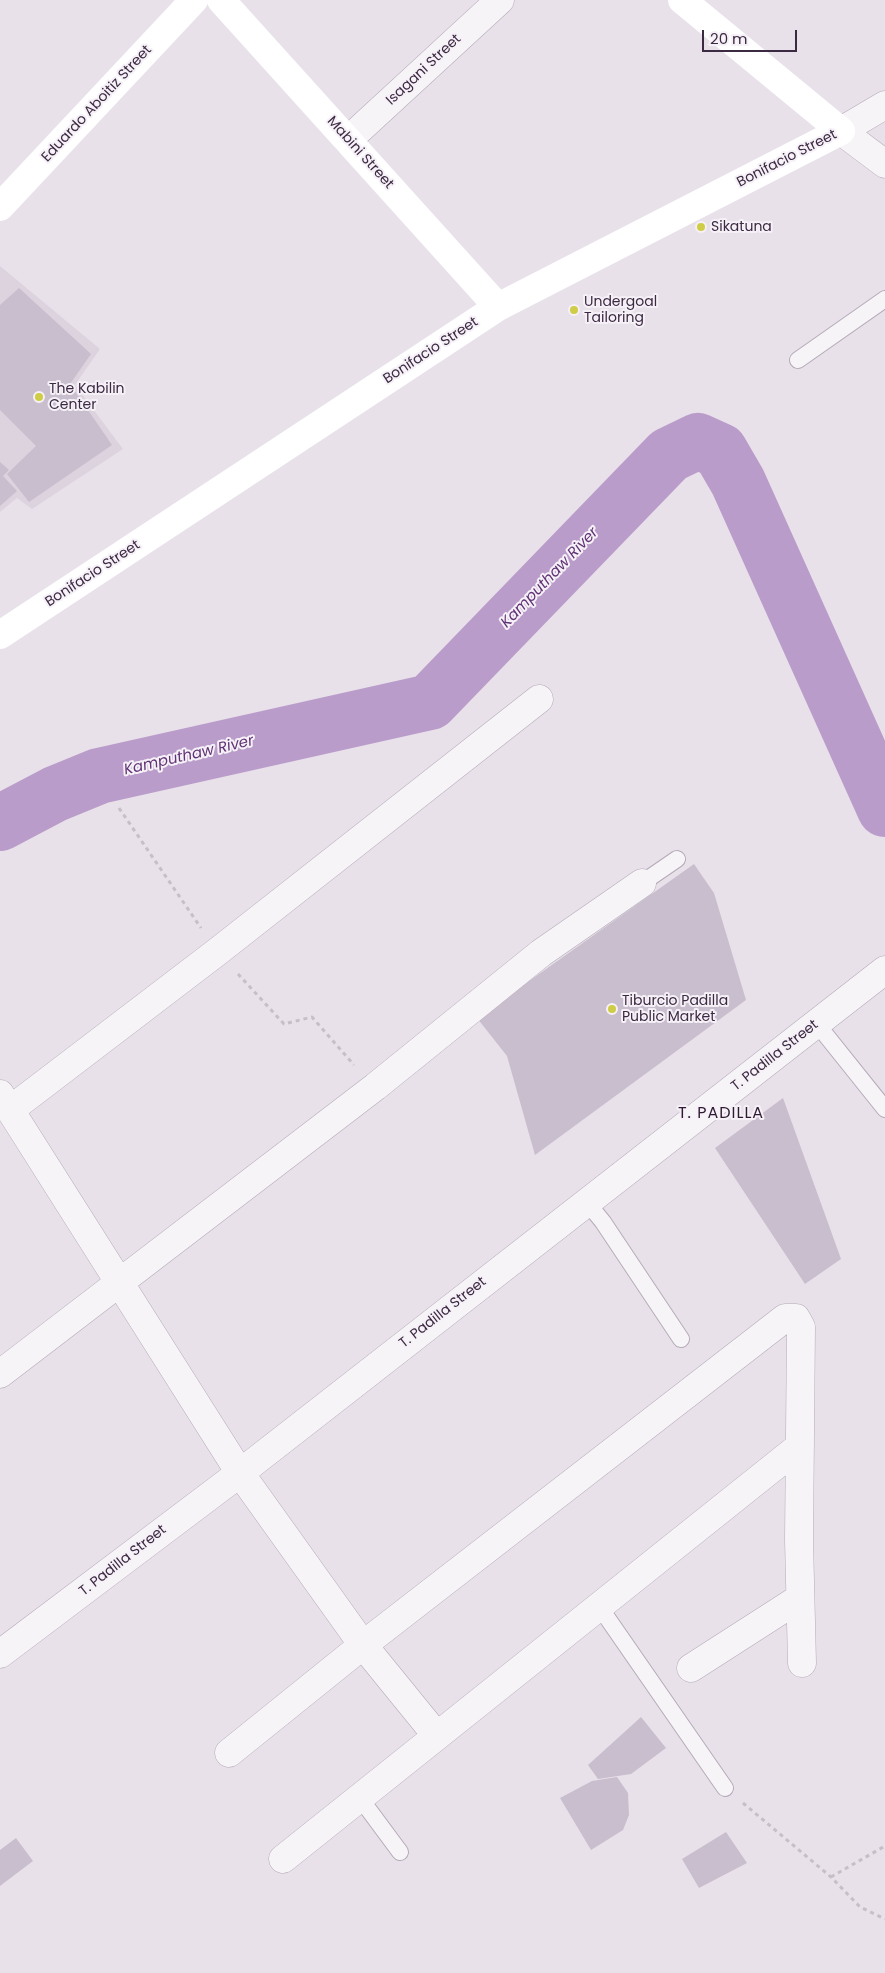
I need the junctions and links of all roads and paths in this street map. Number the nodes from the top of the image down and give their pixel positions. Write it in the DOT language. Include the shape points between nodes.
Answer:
graph roads {
  1 [pos="194,0"];
  2 [pos="221,0"];
  3 [pos="500,0"];
  4 [pos="691,3"];
  5 [pos="885,105"];
  6 [pos="841,131"];
  7 [pos="348,140"];
  8 [pos="885,164"];
  9 [pos="0,207"];
  10 [pos="885,299"];
  11 [pos="498,307"];
  12 [pos="798,360"];
  13 [pos="0,636"];
  14 [pos="539,699"];
  15 [pos="677,859"];
  16 [pos="642,883"];
  17 [pos="885,970"];
  18 [pos="817,1024"];
  19 [pos="5,1102"];
  20 [pos="885,1109"];
  21 [pos="586,1201"];
  22 [pos="120,1281"];
  23 [pos="681,1338"];
  24 [pos="0,1374"];
  25 [pos="800,1446"];
  26 [pos="240,1473"];
  27 [pos="800,1598"];
  28 [pos="599,1606"];
  29 [pos="363,1645"];
  30 [pos="0,1654"];
  31 [pos="802,1663"];
  32 [pos="691,1668"];
  33 [pos="437,1736"];
  34 [pos="229,1753"];
  35 [pos="725,1788"];
  36 [pos="360,1798"];
  37 [pos="885,1846"];
  38 [pos="400,1852"];
  39 [pos="283,1859"];
  40 [pos="831,1877"];
  41 [pos="885,1919"];
  1 -- 9 [label="main road, Eduardo Aboitiz Street"];
  2 -- 7 [label="main road, Mabini Street"];
  3 -- 7 [label="street, Isagani Street"];
  4 -- 6 [label="main road"];
  5 -- 6 [label="street, Bonifacio Street"];
  6 -- 8 [label="street"];
  6 -- 11 [label="main road, Bonifacio Street"];
  7 -- 11 [label="main road, Mabini Street"];
  10 -- 12 [label="lane"];
  11 -- 13 [label="main road, Bonifacio Street"];
  14 -- 19 [label="street" via="218,952"];
  15 -- 16 [label="lane"];
  16 -- 22 [label="street" via="541,953 375,1088"];
  17 -- 18 [label="street, T. Padilla Street"];
  18 -- 20 [label="lane"];
  18 -- 21 [label="street, T. Padilla Street"];
  19 -- 22 [label="street"];
  21 -- 23 [label="lane"];
  21 -- 26 [label="street, T. Padilla Street"];
  22 -- 24 [label="street"];
  22 -- 26 [label="street"];
  25 -- 27 [label="street"];
  25 -- 28 [label="street"];
  25 -- 29 [label="street" via="802,1326 796,1318 785,1318"];
  26 -- 29 [label="street"];
  26 -- 30 [label="street, T. Padilla Street"];
  27 -- 31 [label="street"];
  27 -- 32 [label="street"];
  28 -- 33 [label="street"];
  28 -- 35 [label="lane"];
  29 -- 33 [label="street"];
  29 -- 34 [label="street"];
  33 -- 36 [label="street"];
  35 -- 40 [label="path"];
  36 -- 38 [label="lane"];
  36 -- 39 [label="street"];
  37 -- 40 [label="path"];
  40 -- 41 [label="path" via="860,1907"];
}
